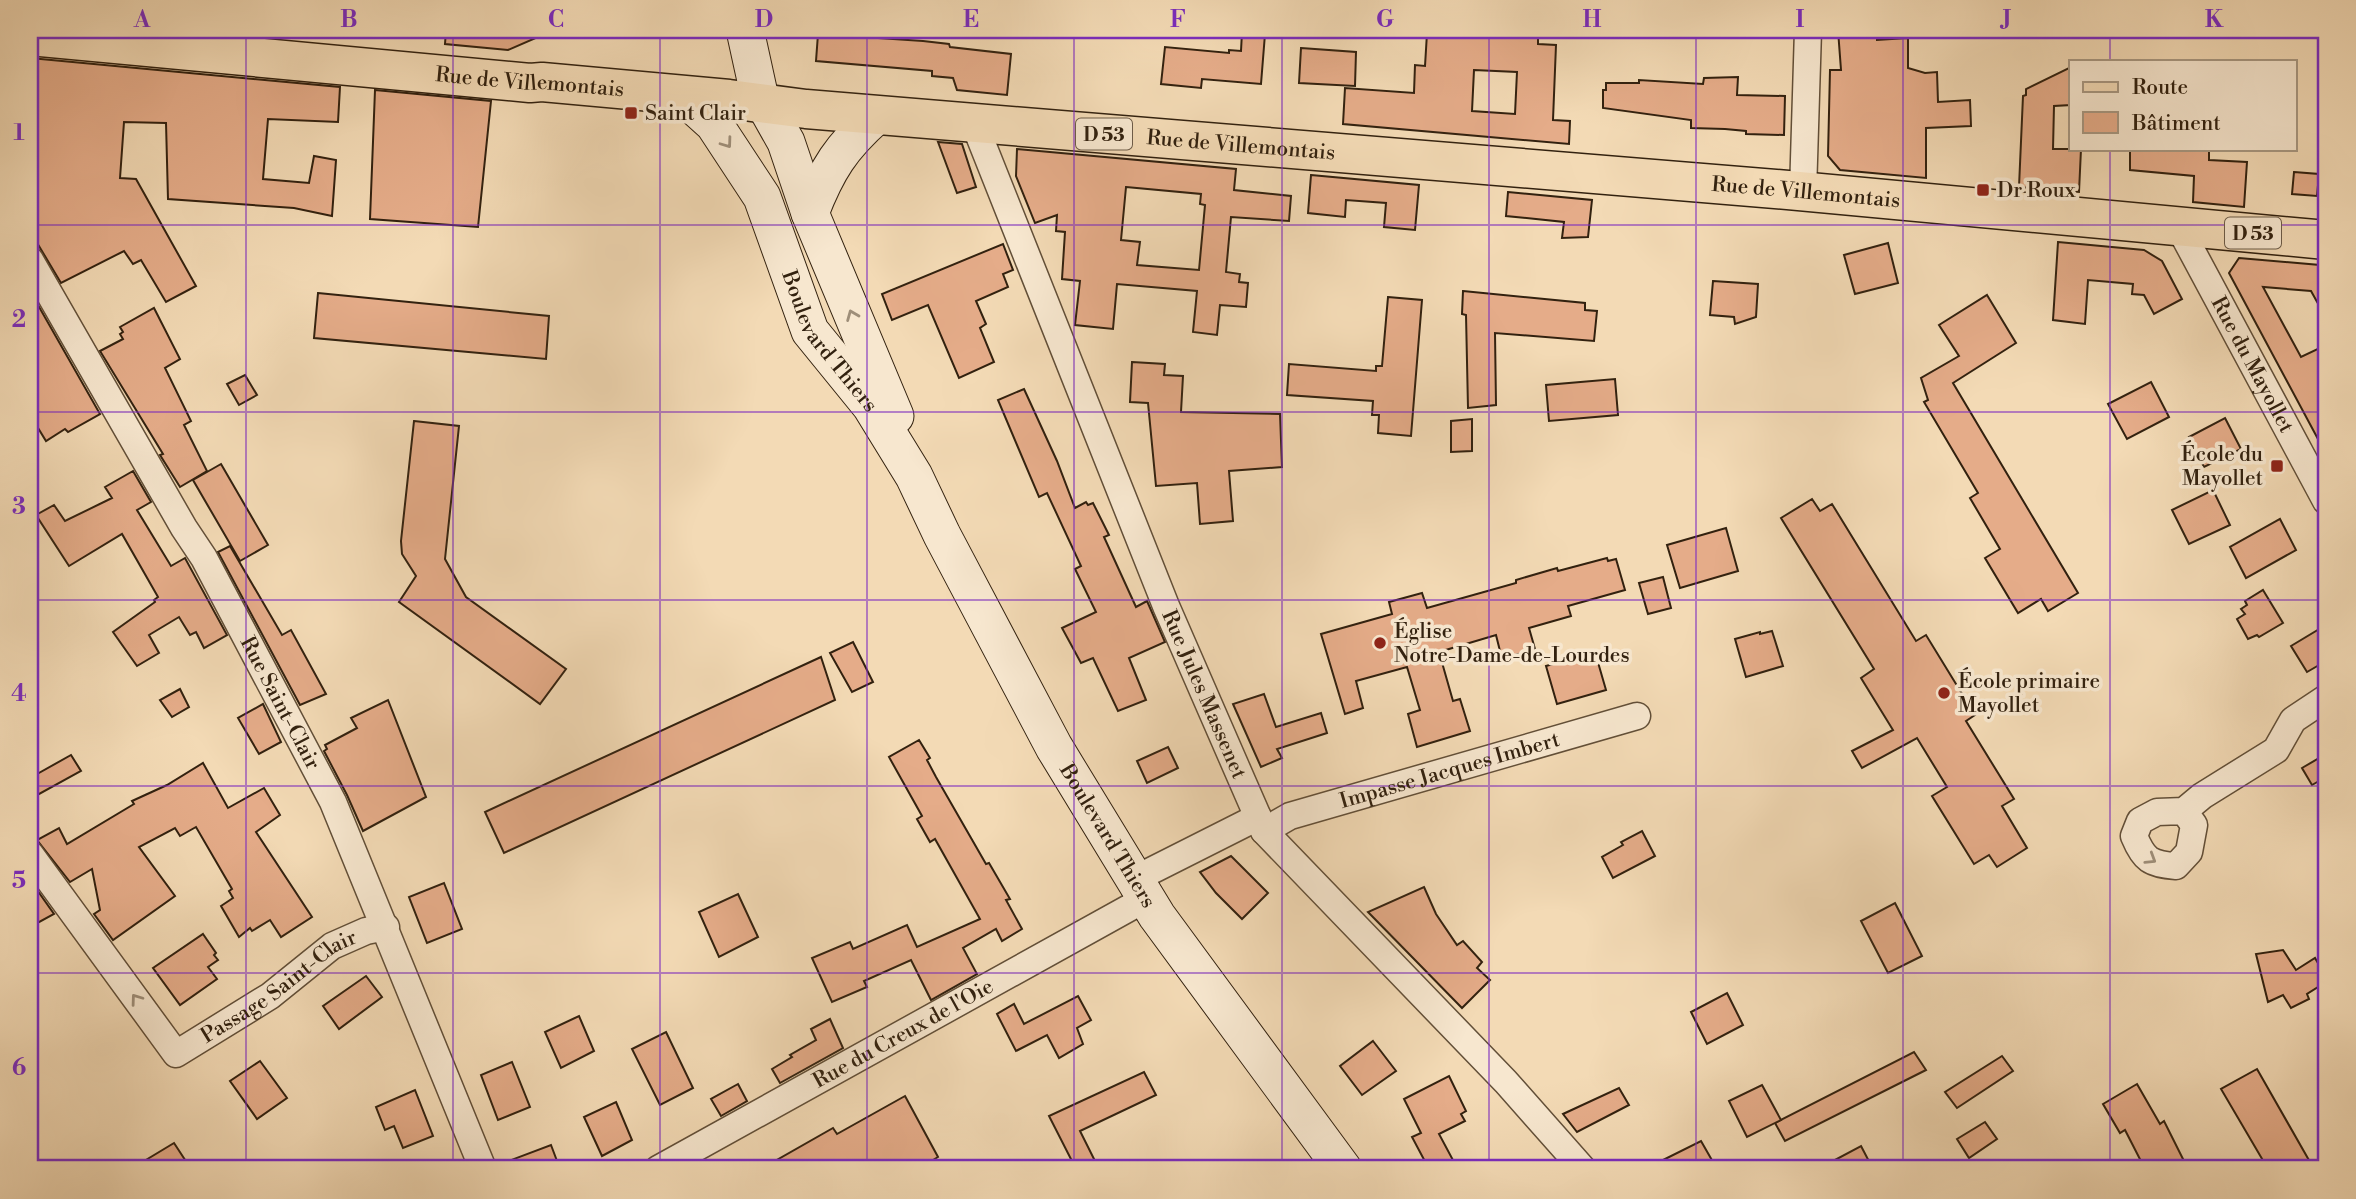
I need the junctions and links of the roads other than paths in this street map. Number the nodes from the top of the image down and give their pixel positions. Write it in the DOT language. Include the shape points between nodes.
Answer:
graph roads {
  1 [pos="745,30"];
  2 [pos="1808,30"];
  3 [pos="30,36"];
  4 [pos="683,96"];
  5 [pos="766,104"];
  6 [pos="877,115"];
  7 [pos="974,123"];
  8 [pos="1803,192"];
  9 [pos="762,197"];
  10 [pos="810,213"];
  11 [pos="2179,227"];
  12 [pos="2326,240"];
  13 [pos="30,260"];
  14 [pos="2316,458"];
  15 [pos="914,476"];
  16 [pos="2326,501"];
  17 [pos="2326,698"];
  18 [pos="1637,716"];
  19 [pos="2184,811"];
  20 [pos="1261,824"];
  21 [pos="30,854"];
  22 [pos="1141,888"];
  23 [pos="386,927"];
  24 [pos="483,1169"];
  25 [pos="658,1169"];
  26 [pos="1343,1169"];
  27 [pos="1583,1169"];
  1 -- 5 [label="main road" via="759,94"];
  2 -- 8 [label="street"];
  3 -- 4 [label="main road, Rue de Villemontais / D 53"];
  4 -- 5 [label="main road, Rue de Villemontais / D 53"];
  4 -- 9 [label="main road, Boulevard Thiers, one-way" via="713,124"];
  5 -- 6 [label="main road, Rue de Villemontais / D 53"];
  5 -- 9 [label="main road, Boulevard Thiers" via="758,147"];
  5 -- 10 [label="main road, Boulevard Thiers" via="786,142"];
  6 -- 7 [label="main road, Rue de Villemontais / D 53"];
  6 -- 10 [label="main road" via="834,161"];
  7 -- 8 [label="main road, Rue de Villemontais / D 53"];
  7 -- 20 [label="street, Rue Jules Massenet" via="1166,606"];
  8 -- 11 [label="main road, Rue de Villemontais / D 53"];
  9 -- 15 [label="main road, Boulevard Thiers" via="810,331 871,406"];
  15 -- 10 [label="main road, Boulevard Thiers, one-way" via="895,417"];
  11 -- 12 [label="main road, Rue de Villemontais / D 53"];
  11 -- 14 [label="street, Rue du Mayollet"];
  13 -- 23 [label="street, Rue Saint-Clair" via="210,570 333,802"];
  14 -- 16 [label="street, Rue du Mayollet"];
  15 -- 22 [label="main road, Boulevard Thiers" via="1054,747"];
  17 -- 19 [label="street" via="2292,720 2276,750"];
  18 -- 20 [label="street, Impasse Jacques Imbert"];
  20 -- 22 [label="street, Impasse Jacques Imbert"];
  20 -- 27 [label="street, Rue Jules Massenet"];
  23 -- 21 [label="street, Passage Saint-Clair, one-way" via="332,946 270,996 176,1054"];
  22 -- 25 [label="street, Rue du Creux de l'Oie"];
  22 -- 26 [label="main road, Boulevard Thiers"];
  23 -- 24 [label="street, Rue Saint-Clair"];
}
